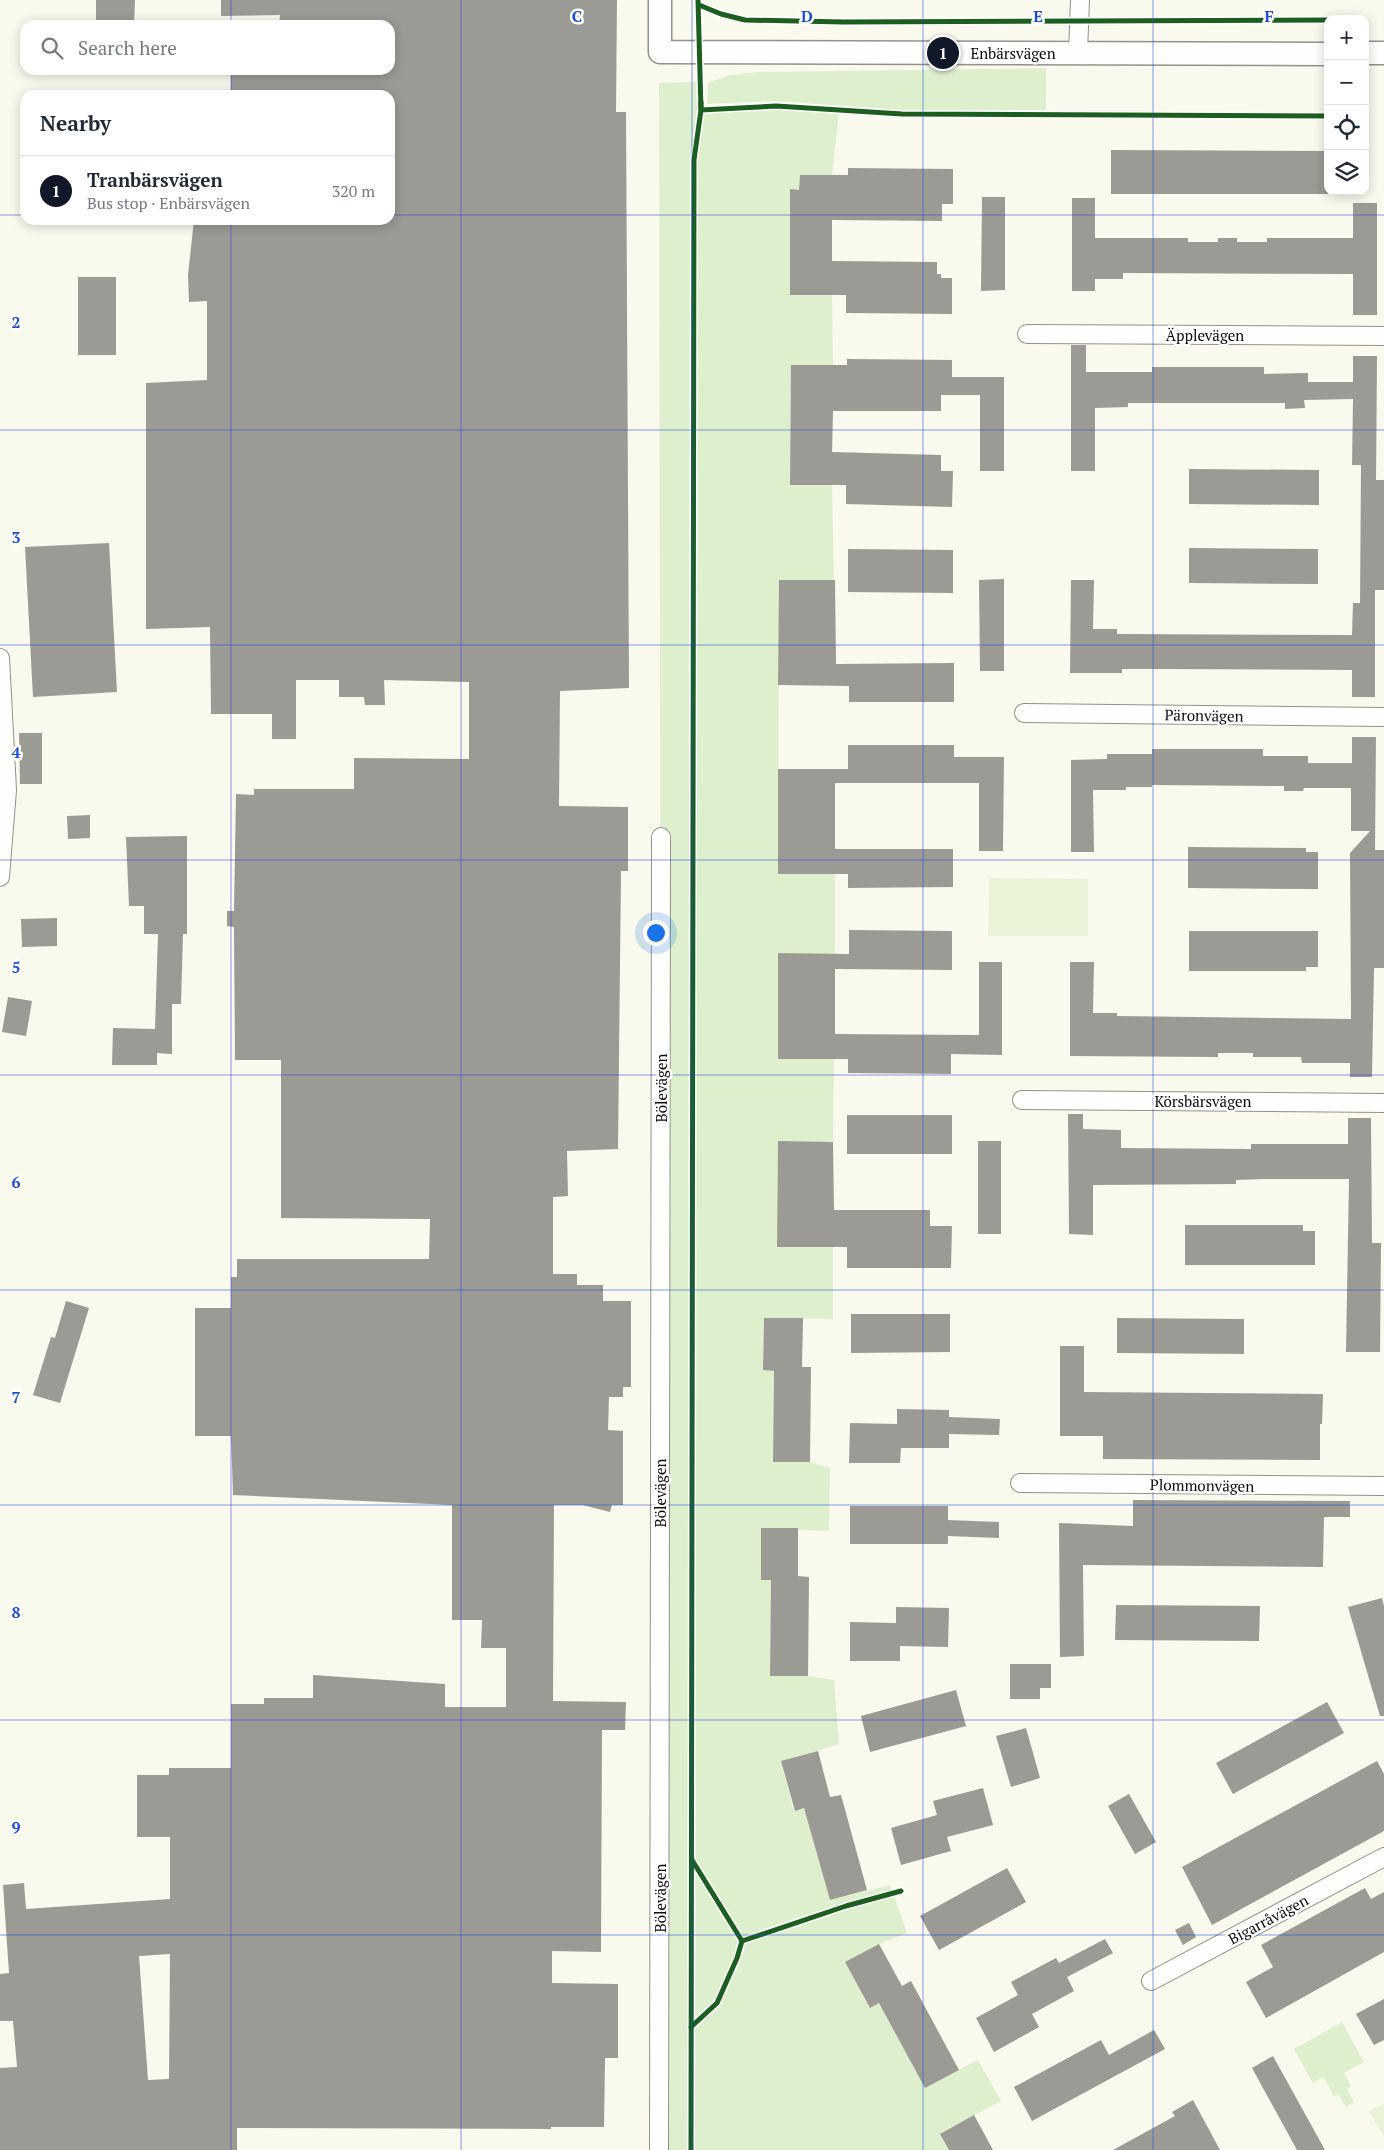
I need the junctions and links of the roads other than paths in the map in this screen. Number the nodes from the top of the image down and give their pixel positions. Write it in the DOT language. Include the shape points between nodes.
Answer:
graph roads {
  1 [pos="660,0"];
  2 [pos="1080,0"];
  3 [pos="1078,53"];
  4 [pos="1384,53"];
  5 [pos="1324,54"];
  6 [pos="1369,54"];
  7 [pos="1026,334"];
  8 [pos="1384,336"];
  9 [pos="0,658"];
  10 [pos="1024,713"];
  11 [pos="1384,717"];
  12 [pos="661,837"];
  13 [pos="0,877"];
  14 [pos="1022,1100"];
  15 [pos="1384,1103"];
  16 [pos="1020,1483"];
  17 [pos="1384,1486"];
  18 [pos="1384,1857"];
  19 [pos="1151,1981"];
  20 [pos="659,2150"];
  1 -- 3 [label="street, Enbärsvägen" via="660,52"];
  2 -- 3 [label="street"];
  3 -- 5 [label="street, Enbärsvägen"];
  4 -- 6 [label="street"];
  7 -- 8 [label="street, Äpplevägen"];
  9 -- 13 [label="street" via="7,790"];
  10 -- 11 [label="street, Päronvägen"];
  12 -- 20 [label="street, Bölevägen"];
  14 -- 15 [label="street, Körsbärsvägen"];
  16 -- 17 [label="street, Plommonvägen"];
  18 -- 19 [label="street, Bigarråvägen"];
}
